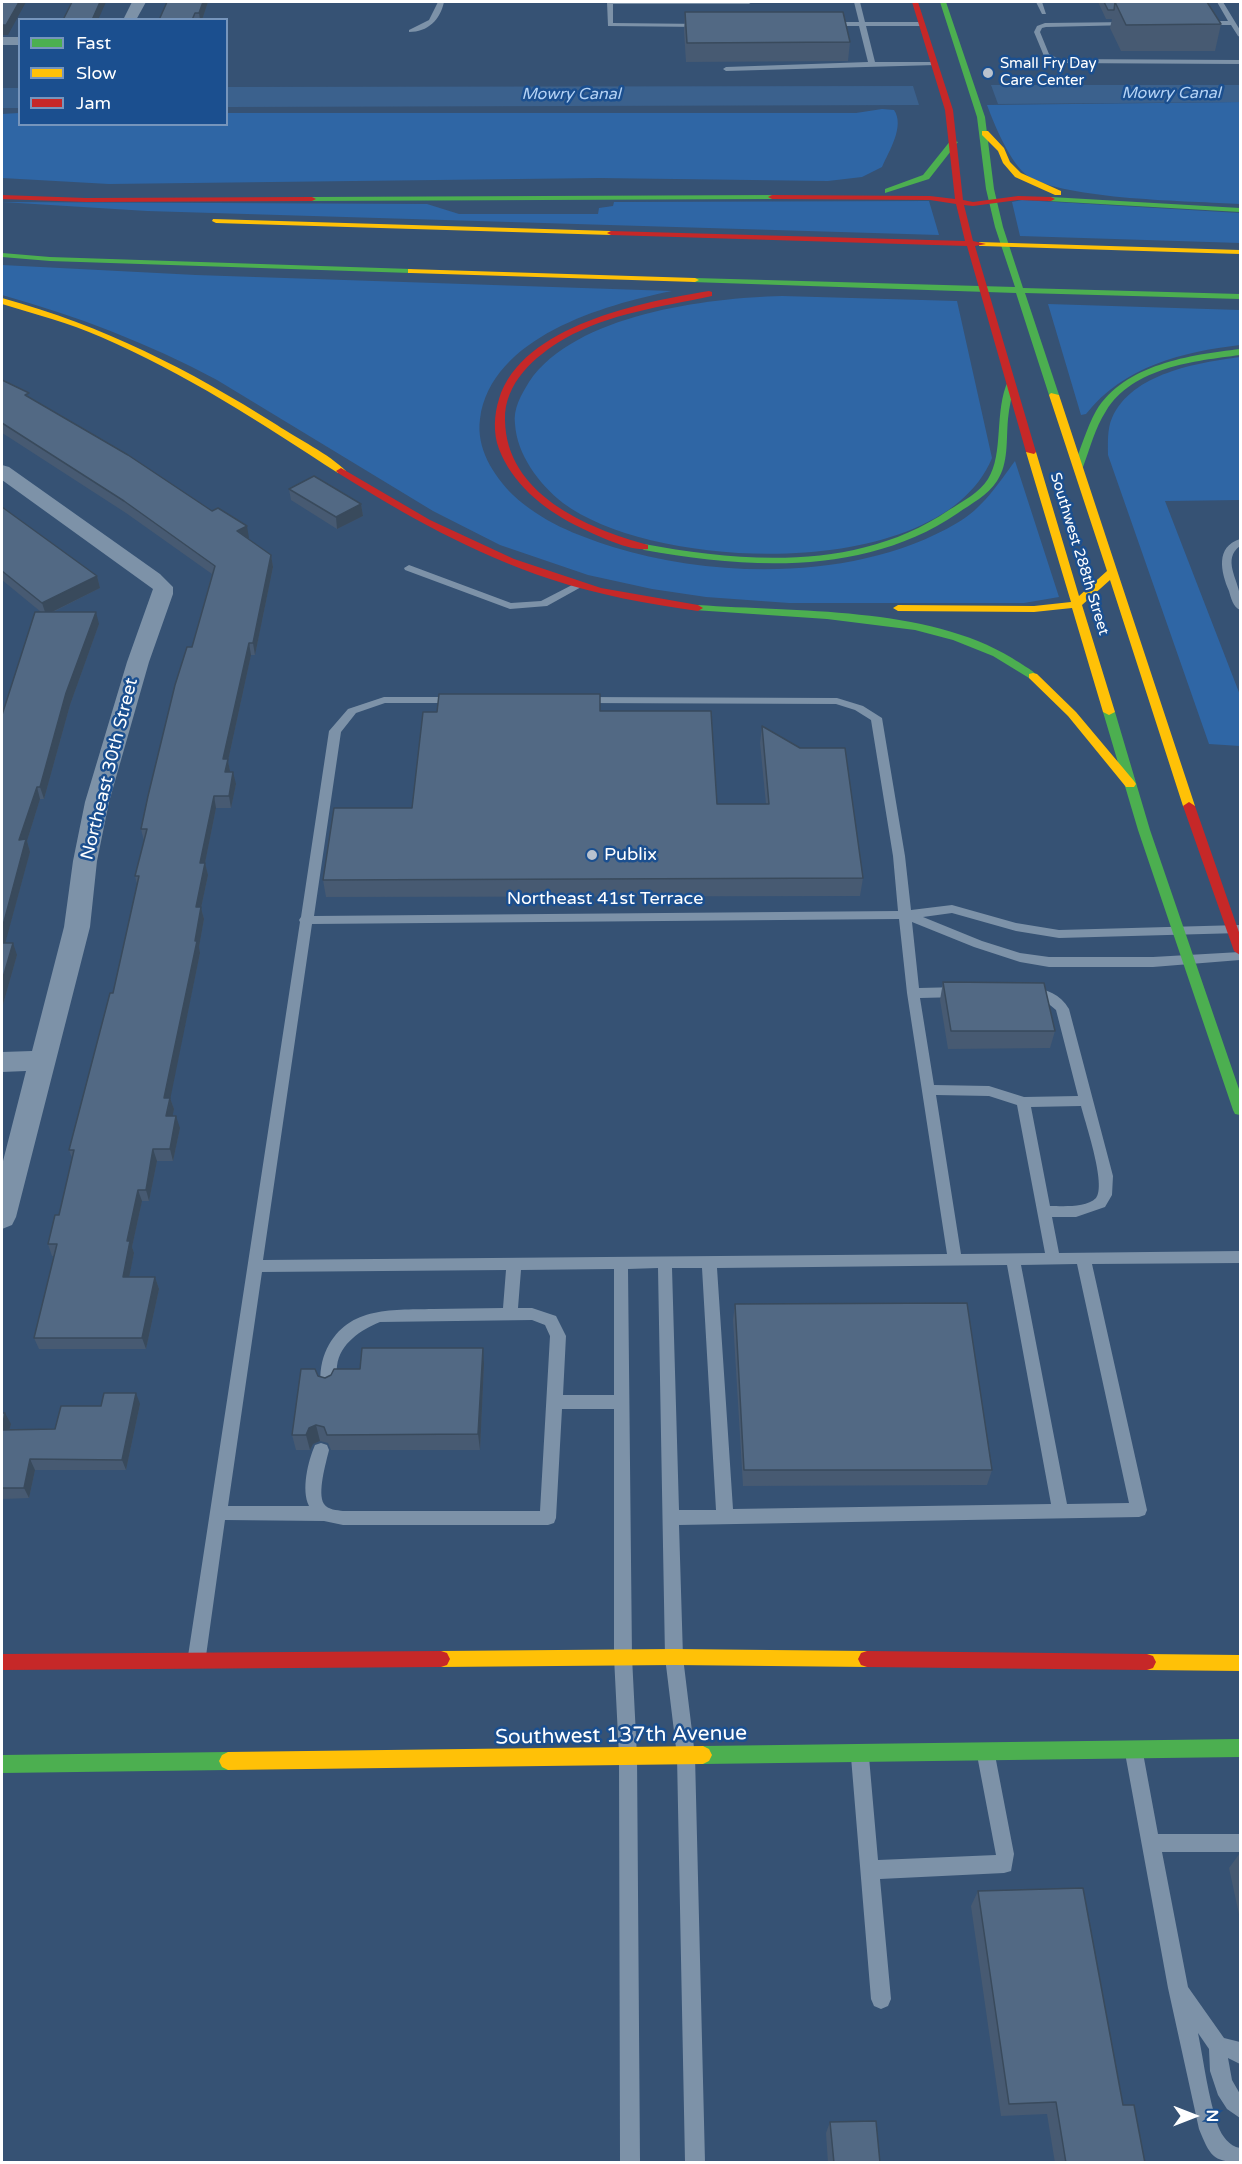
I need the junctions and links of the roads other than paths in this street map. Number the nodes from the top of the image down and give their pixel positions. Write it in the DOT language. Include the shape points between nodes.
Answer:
graph roads {
  1 [pos="139,2"];
  2 [pos="441,2"];
  3 [pos="610,2"];
  4 [pos="642,2"];
  5 [pos="682,2"];
  6 [pos="727,2"];
  7 [pos="749,2"];
  8 [pos="857,2"];
  9 [pos="915,2"];
  10 [pos="943,2"];
  11 [pos="1039,2"];
  12 [pos="1220,2"];
  13 [pos="1044,14"];
  14 [pos="130,18"];
  15 [pos="1233,23"];
  16 [pos="818,24"];
  17 [pos="862,24"];
  18 [pos="922,24"];
  19 [pos="1139,24"];
  20 [pos="1198,24"];
  21 [pos="708,25"];
  22 [pos="411,31"];
  23 [pos="1240,35"];
  24 [pos="2,41"];
  25 [pos="18,41"];
  26 [pos="1240,62"];
  27 [pos="872,64"];
  28 [pos="934,64"];
  29 [pos="726,69"];
  30 [pos="985,134"];
  31 [pos="954,142"];
  32 [pos="2,196"];
  33 [pos="860,197"];
  34 [pos="1098,201"];
  35 [pos="993,202"];
  36 [pos="959,203"];
  37 [pos="2,210"];
  38 [pos="1240,210"];
  39 [pos="25,212"];
  40 [pos="202,220"];
  41 [pos="1240,252"];
  42 [pos="2,255"];
  43 [pos="859,284"];
  44 [pos="1240,297"];
  45 [pos="2,302"];
  46 [pos="1240,352"];
  47 [pos="1011,383"];
  48 [pos="1078,467"];
  49 [pos="2,471"];
  50 [pos="1240,542"];
  51 [pos="410,568"];
  52 [pos="1112,572"];
  53 [pos="578,586"];
  54 [pos="1077,604"];
  55 [pos="1240,607"];
  56 [pos="818,614"];
  57 [pos="465,700"];
  58 [pos="571,700"];
  59 [pos="1131,784"];
  60 [pos="906,915"];
  61 [pos="305,920"];
  62 [pos="1236,929"];
  63 [pos="1179,931"];
  64 [pos="1240,954"];
  65 [pos="1188,959"];
  66 [pos="972,992"];
  67 [pos="1020,992"];
  68 [pos="913,993"];
  69 [pos="42,1061"];
  70 [pos="2,1062"];
  71 [pos="928,1090"];
  72 [pos="1087,1101"];
  73 [pos="1023,1102"];
  74 [pos="1240,1110"];
  75 [pos="1044,1212"];
  76 [pos="2,1217"];
  77 [pos="1240,1257"];
  78 [pos="1053,1258"];
  79 [pos="1083,1258"];
  80 [pos="1013,1259"];
  81 [pos="956,1260"];
  82 [pos="709,1262"];
  83 [pos="621,1263"];
  84 [pos="665,1263"];
  85 [pos="514,1264"];
  86 [pos="255,1266"];
  87 [pos="510,1314"];
  88 [pos="328,1385"];
  89 [pos="555,1402"];
  90 [pos="621,1402"];
  91 [pos="321,1450"];
  92 [pos="1060,1511"];
  93 [pos="219,1513"];
  94 [pos="325,1514"];
  95 [pos="725,1516"];
  96 [pos="671,1518"];
  97 [pos="622,1657"];
  98 [pos="674,1657"];
  99 [pos="196,1661"];
  100 [pos="2,1662"];
  101 [pos="1240,1663"];
  102 [pos="1240,1748"];
  103 [pos="1133,1750"];
  104 [pos="985,1751"];
  105 [pos="860,1755"];
  106 [pos="628,1756"];
  107 [pos="686,1756"];
  108 [pos="2,1764"];
  109 [pos="1150,1843"];
  110 [pos="1240,1843"];
  111 [pos="869,1870"];
  112 [pos="1178,1988"];
  113 [pos="880,1999"];
  114 [pos="1219,2046"];
  115 [pos="1240,2054"];
  116 [pos="1240,2108"];
  117 [pos="1240,2158"];
  118 [pos="630,2163"];
  119 [pos="695,2163"];
  1 -- 14 [label="street"];
  2 -- 22 [label="lane" via="435,20"];
  3 -- 4 [label="lane"];
  3 -- 21 [label="lane" via="610,25"];
  4 -- 5 [label="lane"];
  5 -- 6 [label="lane"];
  6 -- 7 [label="lane"];
  8 -- 17 [label="lane"];
  9 -- 18 [label="main road, Southwest 288th Street"];
  10 -- 30 [label="main road, Southwest 288th Street"];
  11 -- 13 [label="lane"];
  12 -- 15 [label="lane"];
  15 -- 20 [label="lane"];
  15 -- 23 [label="lane"];
  16 -- 17 [label="lane"];
  17 -- 18 [label="lane"];
  17 -- 27 [label="lane"];
  18 -- 28 [label="main road, Southwest 288th Street"];
  19 -- 26 [label="lane" via="1053,24 1039,27 1037,32 1046,54 1058,61"];
  24 -- 25 [label="street"];
  27 -- 28 [label="lane"];
  27 -- 29 [label="lane"];
  28 -- 31 [label="main road, Southwest 288th Street" via="949,110"];
  30 -- 34 [label="main road" via="1013,171 1024,179 1056,192"];
  30 -- 35 [label="main road, Southwest 288th Street"];
  31 -- 33 [label="main road" via="926,177 907,186"];
  31 -- 36 [label="main road, Southwest 288th Street"];
  32 -- 33 [label="main road" via="87,200"];
  33 -- 36 [label="main road" via="930,198"];
  34 -- 35 [label="main road" via="1018,198"];
  34 -- 38 [label="main road"];
  35 -- 36 [label="main road"];
  35 -- 48 [label="main road, Southwest 288th Street"];
  36 -- 47 [label="main road, Southwest 288th Street"];
  37 -- 39 [label="main road"];
  40 -- 41 [label="main road"];
  42 -- 43 [label="main road"];
  43 -- 44 [label="main road"];
  43 -- 47 [label="main road" via="681,297 593,322 538,353 519,371 504,394 497,415 498,438 507,461 520,481 546,504 568,519 623,541 668,553 730,561 811,560 898,542 953,516 991,481 1000,463 1003,419"];
  45 -- 53 [label="main road" via="102,334 209,388 427,524 477,548"];
  46 -- 48 [label="main road" via="1193,358 1144,376 1120,391 1101,414"];
  47 -- 54 [label="main road, Southwest 288th Street"];
  48 -- 52 [label="main road, Southwest 288th Street"];
  49 -- 69 [label="street, Northeast 30th Street" via="163,587 97,802 77,927"];
  50 -- 55 [label="lane" via="1227,555 1225,566"];
  51 -- 53 [label="lane" via="510,606 543,604"];
  52 -- 54 [label="main road"];
  52 -- 62 [label="main road, Southwest 288th Street" via="1197,830"];
  53 -- 56 [label="main road" via="696,607"];
  54 -- 56 [label="main road" via="1034,609 884,608"];
  54 -- 59 [label="main road, Southwest 288th Street"];
  56 -- 59 [label="main road" via="936,631 991,652 1031,674 1064,704"];
  57 -- 61 [label="lane" via="384,700 352,711 335,731"];
  58 -- 60 [label="lane" via="837,701 876,718"];
  59 -- 63 [label="main road, Southwest 288th Street"];
  60 -- 61 [label="lane, Northeast 41st Terrace"];
  60 -- 63 [label="lane, Northeast 41st Terrace" via="952,909 1059,934"];
  60 -- 65 [label="lane, Northeast 41st Terrace" via="978,944 1037,960"];
  60 -- 68 [label="lane"];
  61 -- 86 [label="lane"];
  62 -- 63 [label="lane, Northeast 41st Terrace"];
  62 -- 64 [label="main road, Southwest 288th Street"];
  63 -- 65 [label="main road, Southwest 288th Street"];
  64 -- 65 [label="lane, Northeast 41st Terrace"];
  65 -- 74 [label="main road, Southwest 288th Street"];
  66 -- 68 [label="lane"];
  67 -- 72 [label="lane" via="1049,996 1062,1009"];
  68 -- 71 [label="lane"];
  69 -- 70 [label="street"];
  69 -- 76 [label="street, Northeast 30th Street"];
  71 -- 73 [label="lane" via="983,1090 1008,1094"];
  71 -- 81 [label="lane"];
  72 -- 73 [label="lane"];
  72 -- 75 [label="lane" via="1106,1176 1105,1195 1088,1209"];
  73 -- 75 [label="lane"];
  75 -- 78 [label="lane"];
  77 -- 79 [label="lane"];
  78 -- 79 [label="lane"];
  78 -- 80 [label="lane"];
  79 -- 92 [label="lane" via="1139,1510"];
  80 -- 81 [label="lane"];
  80 -- 92 [label="lane"];
  81 -- 82 [label="lane"];
  82 -- 84 [label="lane"];
  82 -- 95 [label="lane"];
  83 -- 84 [label="lane"];
  83 -- 85 [label="lane"];
  83 -- 90 [label="lane"];
  84 -- 96 [label="lane"];
  85 -- 86 [label="lane"];
  85 -- 87 [label="lane"];
  86 -- 93 [label="lane"];
  87 -- 88 [label="lane" via="380,1316 358,1323 332,1356"];
  87 -- 89 [label="lane" via="532,1314 551,1320 558,1336"];
  89 -- 90 [label="lane"];
  89 -- 94 [label="lane" via="548,1518 343,1518"];
  90 -- 97 [label="lane"];
  91 -- 94 [label="lane" via="314,1496 317,1508"];
  92 -- 95 [label="lane"];
  93 -- 94 [label="lane"];
  93 -- 99 [label="lane"];
  95 -- 96 [label="lane"];
  96 -- 98 [label="lane"];
  97 -- 98 [label="main road"];
  97 -- 99 [label="main road"];
  97 -- 106 [label="lane"];
  98 -- 101 [label="main road"];
  98 -- 107 [label="lane"];
  99 -- 100 [label="main road"];
  102 -- 103 [label="main road, Southwest 137th Avenue"];
  103 -- 104 [label="main road, Southwest 137th Avenue"];
  103 -- 109 [label="lane"];
  104 -- 105 [label="main road, Southwest 137th Avenue"];
  104 -- 111 [label="lane" via="1004,1864"];
  105 -- 107 [label="main road, Southwest 137th Avenue"];
  105 -- 111 [label="lane"];
  106 -- 107 [label="main road, Southwest 137th Avenue"];
  106 -- 108 [label="main road, Southwest 137th Avenue"];
  106 -- 118 [label="lane"];
  107 -- 119 [label="lane"];
  109 -- 110 [label="lane"];
  109 -- 112 [label="lane"];
  111 -- 113 [label="lane"];
  112 -- 114 [label="lane"];
  112 -- 117 [label="lane" via="1209,2129 1220,2150"];
  114 -- 115 [label="lane"];
  114 -- 116 [label="lane" via="1217,2064 1226,2088"];
}
